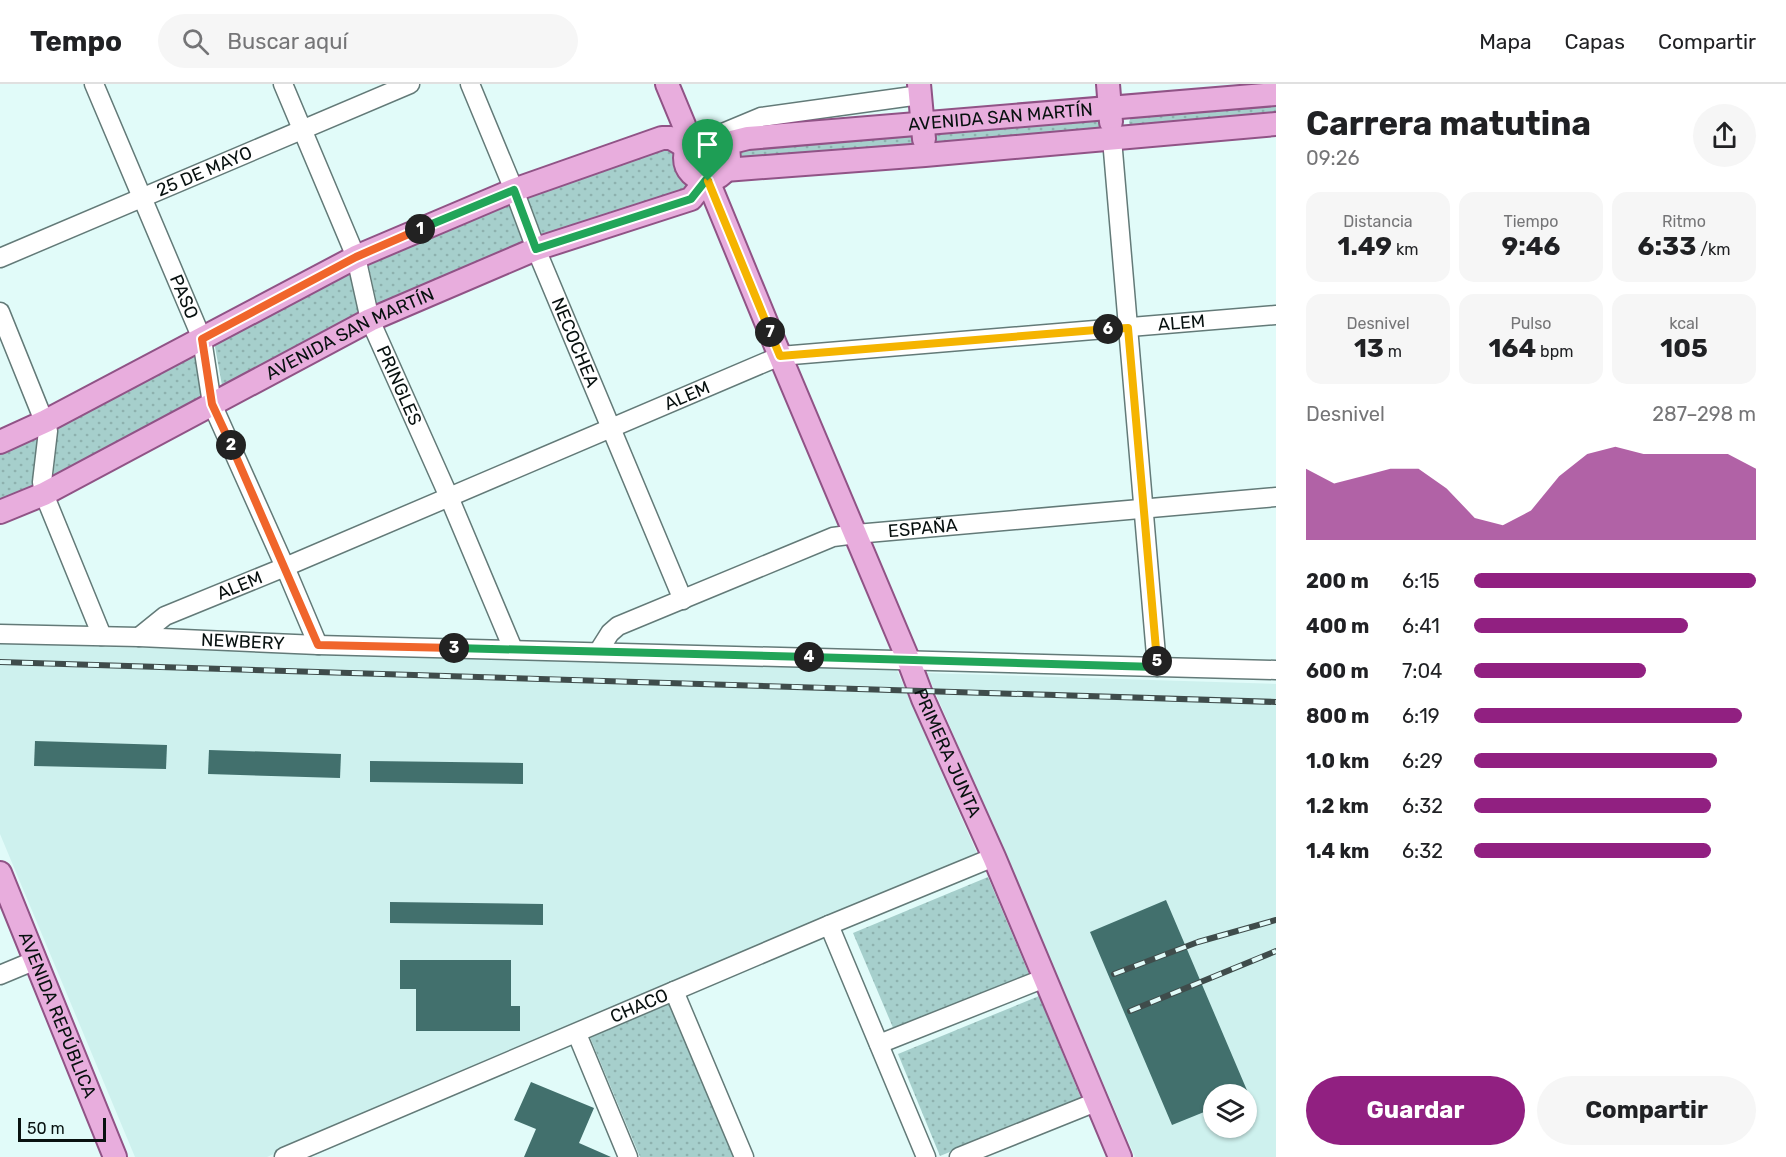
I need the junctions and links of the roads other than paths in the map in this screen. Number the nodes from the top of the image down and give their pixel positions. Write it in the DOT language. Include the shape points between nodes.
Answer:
graph roads {
  1 [pos="94,84"];
  2 [pos="283,84"];
  3 [pos="410,84"];
  4 [pos="470,84"];
  5 [pos="667,84"];
  6 [pos="1108,84"];
  7 [pos="920,90"];
  8 [pos="1276,94"];
  9 [pos="1110,108"];
  10 [pos="922,124"];
  11 [pos="1276,124"];
  12 [pos="302,130"];
  13 [pos="701,139"];
  14 [pos="1112,139"];
  15 [pos="925,155"];
  16 [pos="713,177"];
  17 [pos="514,190"];
  18 [pos="142,199"];
  19 [pos="536,249"];
  20 [pos="356,257"];
  21 [pos="0,258"];
  22 [pos="0,312"];
  23 [pos="1276,315"];
  24 [pos="370,320"];
  25 [pos="1128,328"];
  26 [pos="202,339"];
  27 [pos="780,356"];
  28 [pos="212,404"];
  29 [pos="45,421"];
  30 [pos="612,428"];
  31 [pos="0,442"];
  32 [pos="44,494"];
  33 [pos="449,497"];
  34 [pos="1276,497"];
  35 [pos="1143,508"];
  36 [pos="0,512"];
  37 [pos="856,534"];
  38 [pos="285,567"];
  39 [pos="684,600"];
  40 [pos="0,634"];
  41 [pos="102,636"];
  42 [pos="139,637"];
  43 [pos="318,645"];
  44 [pos="513,649"];
  45 [pos="598,651"];
  46 [pos="908,659"];
  47 [pos="1157,667"];
  48 [pos="1276,670"];
  49 [pos="994,857"];
  50 [pos="0,873"];
  51 [pos="0,909"];
  52 [pos="829,925"];
  53 [pos="30,962"];
  54 [pos="0,975"];
  55 [pos="1045,978"];
  56 [pos="674,991"];
  57 [pos="577,1034"];
  58 [pos="879,1044"];
  59 [pos="1096,1102"];
  60 [pos="291,1156"];
  61 [pos="112,1157"];
  62 [pos="628,1157"];
  63 [pos="744,1157"];
  64 [pos="926,1157"];
  65 [pos="959,1157"];
  66 [pos="1120,1157"];
  1 -- 18 [label="street, PASO"];
  2 -- 12 [label="street, PRINGLES"];
  3 -- 12 [label="street, 25 DE MAYO"];
  4 -- 17 [label="street, NECOCHEA"];
  5 -- 13 [label="main road"];
  6 -- 9 [label="main road"];
  7 -- 10 [label="main road"];
  7 -- 13 [label="street" via="761,117"];
  8 -- 9 [label="main road, AVENIDA SAN MARTÍN"];
  9 -- 10 [label="main road, AVENIDA SAN MARTÍN"];
  9 -- 14 [label="main road"];
  10 -- 13 [label="main road, AVENIDA SAN MARTÍN"];
  10 -- 15 [label="main road"];
  11 -- 14 [label="main road, AVENIDA SAN MARTÍN"];
  12 -- 18 [label="street, 25 DE MAYO"];
  12 -- 20 [label="street, PRINGLES"];
  13 -- 16 [label="main road" via="729,155 729,161"];
  13 -- 16 [label="main road" via="685,154 687,167 695,177"];
  13 -- 17 [label="main road" via="662,138"];
  14 -- 15 [label="main road, AVENIDA SAN MARTÍN"];
  14 -- 25 [label="street"];
  15 -- 16 [label="main road, AVENIDA SAN MARTÍN"];
  16 -- 19 [label="main road, AVENIDA SAN MARTÍN" via="691,199"];
  16 -- 27 [label="main road, PRIMERA JUNTA"];
  17 -- 19 [label="street, NECOCHEA"];
  17 -- 20 [label="main road"];
  18 -- 21 [label="street, 25 DE MAYO"];
  18 -- 26 [label="street, PASO"];
  19 -- 24 [label="main road, AVENIDA SAN MARTÍN"];
  19 -- 30 [label="street, NECOCHEA"];
  20 -- 24 [label="street, PRINGLES"];
  20 -- 26 [label="main road"];
  22 -- 29 [label="street"];
  23 -- 25 [label="street, ALEM"];
  24 -- 28 [label="main road, AVENIDA SAN MARTÍN"];
  24 -- 33 [label="street, PRINGLES"];
  25 -- 27 [label="street, ALEM"];
  25 -- 35 [label="street"];
  26 -- 28 [label="street, PASO"];
  26 -- 29 [label="main road"];
  27 -- 30 [label="street, ALEM"];
  27 -- 37 [label="main road, PRIMERA JUNTA"];
  28 -- 32 [label="main road, AVENIDA SAN MARTÍN"];
  28 -- 38 [label="street, PASO"];
  29 -- 31 [label="main road"];
  29 -- 32 [label="street" via="48,431"];
  30 -- 33 [label="street, ALEM"];
  30 -- 39 [label="street, NECOCHEA"];
  32 -- 36 [label="main road, AVENIDA SAN MARTÍN"];
  32 -- 41 [label="street"];
  33 -- 38 [label="street, ALEM"];
  33 -- 44 [label="street, PRINGLES"];
  34 -- 35 [label="street, ESPAÑA"];
  35 -- 37 [label="street, ESPAÑA"];
  35 -- 47 [label="street"];
  37 -- 39 [label="street, ESPAÑA" via="832,537"];
  37 -- 46 [label="main road, PRIMERA JUNTA"];
  38 -- 42 [label="street, ALEM" via="165,616"];
  38 -- 43 [label="street, PASO"];
  39 -- 45 [label="street, ESPAÑA" via="618,626"];
  40 -- 41 [label="street, NEWBERY"];
  41 -- 42 [label="street, NEWBERY"];
  42 -- 43 [label="street, NEWBERY"];
  43 -- 44 [label="street, NEWBERY"];
  44 -- 45 [label="street, NEWBERY"];
  45 -- 46 [label="street, NEWBERY"];
  46 -- 47 [label="street, NEWBERY"];
  46 -- 49 [label="main road, PRIMERA JUNTA"];
  47 -- 48 [label="street, NEWBERY"];
  49 -- 52 [label="street, CHACO"];
  49 -- 55 [label="main road, PRIMERA JUNTA"];
  50 -- 53 [label="main road, AVENIDA REPÚBLICA"];
  51 -- 53 [label="main road, AVENIDA REPÚBLICA"];
  52 -- 56 [label="street, CHACO"];
  52 -- 58 [label="street"];
  53 -- 54 [label="street"];
  53 -- 61 [label="main road, AVENIDA REPÚBLICA"];
  55 -- 58 [label="street"];
  55 -- 59 [label="main road, PRIMERA JUNTA"];
  56 -- 57 [label="street, CHACO"];
  56 -- 63 [label="street"];
  57 -- 60 [label="street, CHACO"];
  57 -- 62 [label="street"];
  58 -- 64 [label="street"];
  59 -- 65 [label="street"];
  59 -- 66 [label="main road, PRIMERA JUNTA"];
}
